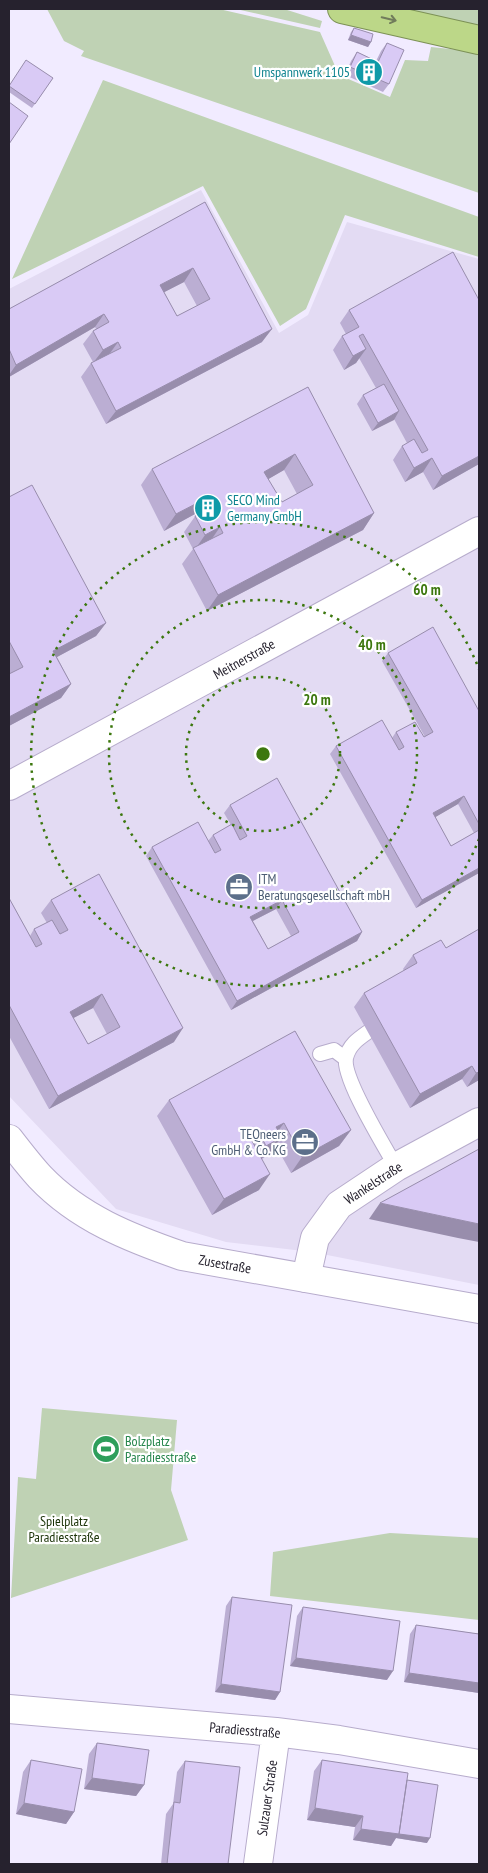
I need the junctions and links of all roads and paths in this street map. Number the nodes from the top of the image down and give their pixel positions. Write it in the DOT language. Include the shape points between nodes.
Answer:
graph roads {
  1 [pos="342,9"];
  2 [pos="479,40"];
  3 [pos="479,531"];
  4 [pos="9,786"];
  5 [pos="368,1032"];
  6 [pos="320,1054"];
  7 [pos="346,1059"];
  8 [pos="479,1122"];
  9 [pos="9,1139"];
  10 [pos="396,1167"];
  11 [pos="306,1278"];
  12 [pos="479,1309"];
  13 [pos="9,1709"];
  14 [pos="276,1732"];
  15 [pos="479,1764"];
  16 [pos="258,1864"];
  1 -- 2 [label="highway, one-way"];
  3 -- 4 [label="street, Meitnerstraße"];
  5 -- 7 [label="lane" via="354,1042"];
  6 -- 7 [label="lane" via="334,1050"];
  7 -- 10 [label="lane" via="352,1084"];
  8 -- 10 [label="street, Wankelstraße"];
  9 -- 11 [label="street, Zusestraße" via="40,1178 86,1216 134,1240 182,1256"];
  10 -- 11 [label="street, Wankelstraße" via="339,1205 315,1238"];
  11 -- 12 [label="street, Zusestraße"];
  13 -- 14 [label="street, Paradiesstraße"];
  14 -- 15 [label="street, Paradiesstraße"];
  14 -- 16 [label="street, Sulzauer Straße"];
}
